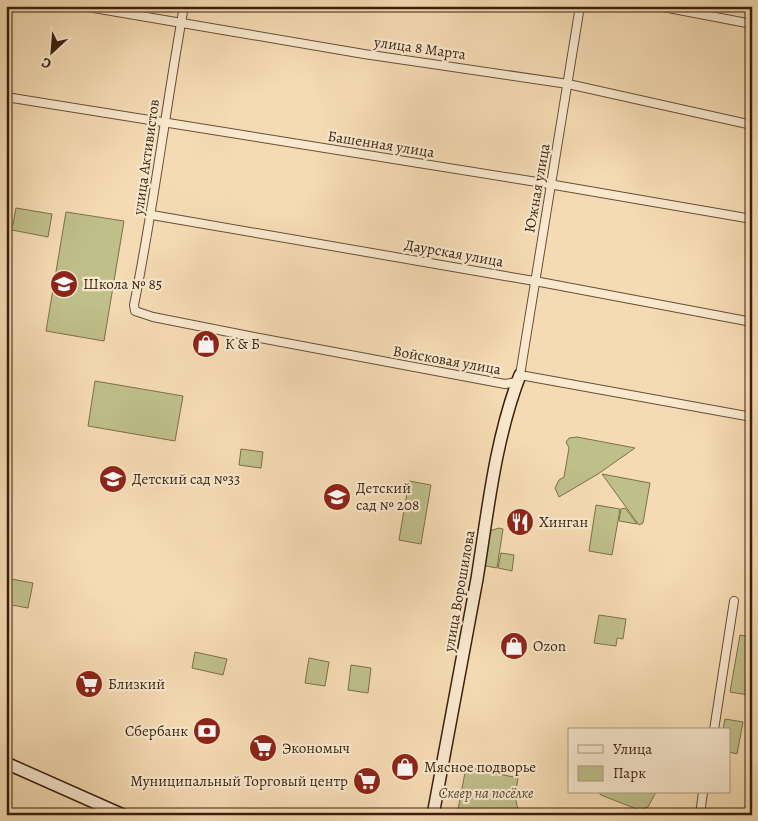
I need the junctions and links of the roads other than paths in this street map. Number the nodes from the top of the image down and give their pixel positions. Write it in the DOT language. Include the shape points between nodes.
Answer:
graph roads {
  1 [pos="82,6"];
  2 [pos="184,6"];
  3 [pos="580,6"];
  4 [pos="658,6"];
  5 [pos="181,22"];
  6 [pos="752,24"];
  7 [pos="568,84"];
  8 [pos="6,97"];
  9 [pos="164,124"];
  10 [pos="752,125"];
  11 [pos="551,185"];
  12 [pos="152,215"];
  13 [pos="752,219"];
  14 [pos="535,281"];
  15 [pos="135,311"];
  16 [pos="752,322"];
  17 [pos="520,375"];
  18 [pos="752,417"];
  19 [pos="734,601"];
  20 [pos="714,728"];
  21 [pos="6,764"];
  22 [pos="704,794"];
  23 [pos="123,815"];
  24 [pos="433,815"];
  25 [pos="700,815"];
  1 -- 5 [label="street, улица 8 Марта"];
  2 -- 5 [label="street, улица Активистов"];
  3 -- 7 [label="street, Южная улица"];
  4 -- 6 [label="street"];
  5 -- 7 [label="street, улица 8 Марта" via="364,54"];
  5 -- 9 [label="street, улица Активистов"];
  7 -- 10 [label="street, улица 8 Марта"];
  7 -- 11 [label="street, Южная улица"];
  8 -- 9 [label="street, Башенная улица"];
  9 -- 11 [label="street, Башенная улица"];
  9 -- 12 [label="street, улица Активистов"];
  11 -- 13 [label="street, Башенная улица"];
  11 -- 14 [label="street, Южная улица"];
  12 -- 14 [label="street, Даурская улица"];
  12 -- 15 [label="street, улица Активистов"];
  14 -- 16 [label="street, Даурская улица"];
  14 -- 17 [label="street, Южная улица"];
  15 -- 17 [label="street, Войсковая улица" via="262,339 505,384 516,382"];
  17 -- 18 [label="street, Войсковая улица"];
  17 -- 24 [label="main road, улица Ворошилова" via="499,448"];
  19 -- 20 [label="street"];
  21 -- 23 [label="main road"];
  22 -- 25 [label="street"];
}
